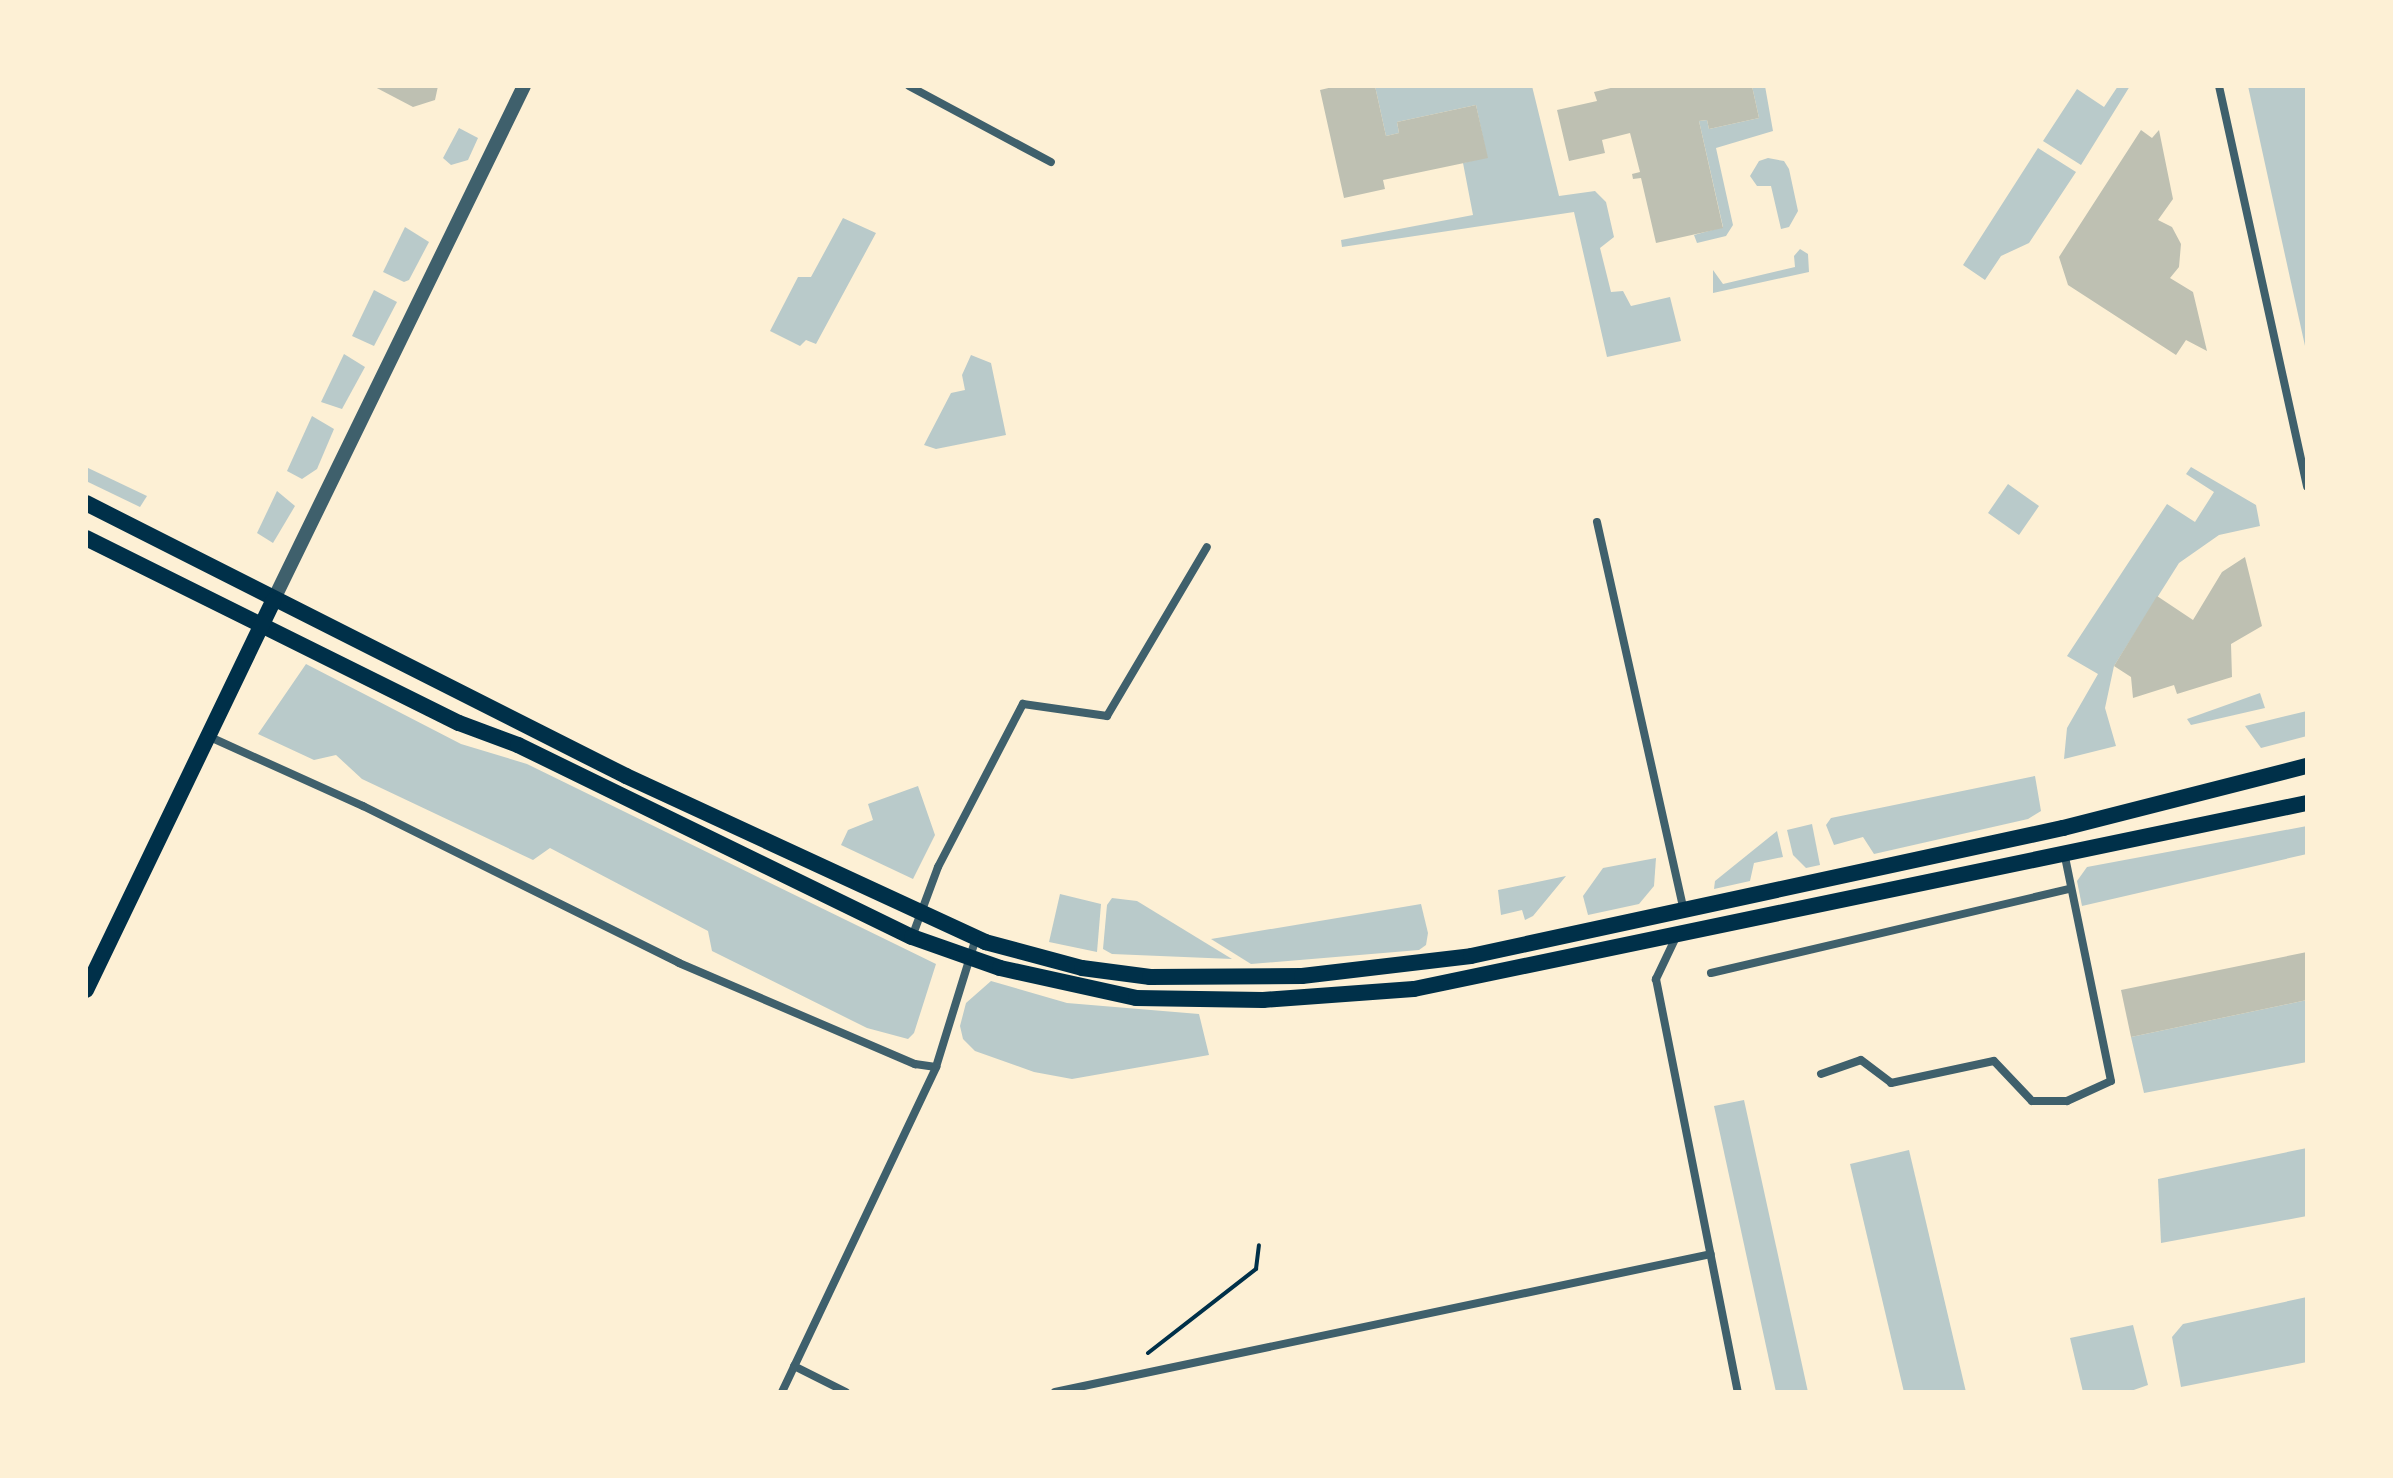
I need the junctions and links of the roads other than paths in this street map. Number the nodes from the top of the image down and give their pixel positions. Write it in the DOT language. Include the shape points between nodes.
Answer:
graph roads {
  1 [pos="524,86"];
  2 [pos="909,86"];
  3 [pos="2219,86"];
  4 [pos="1051,162"];
  5 [pos="2307,486"];
  6 [pos="86,503"];
  7 [pos="1597,522"];
  8 [pos="86,538"];
  9 [pos="1207,547"];
  10 [pos="273,601"];
  11 [pos="263,624"];
  12 [pos="210,737"];
  13 [pos="2307,766"];
  14 [pos="626,776"];
  15 [pos="617,793"];
  16 [pos="2307,803"];
  17 [pos="2063,828"];
  18 [pos="2064,853"];
  19 [pos="2068,889"];
  20 [pos="920,910"];
  21 [pos="1684,912"];
  22 [pos="912,937"];
  23 [pos="976,937"];
  24 [pos="1676,937"];
  25 [pos="972,960"];
  26 [pos="1711,973"];
  27 [pos="86,990"];
  28 [pos="936,1067"];
  29 [pos="1821,1074"];
  30 [pos="1711,1254"];
  31 [pos="794,1366"];
  32 [pos="782,1392"];
  33 [pos="846,1392"];
  34 [pos="1055,1392"];
  35 [pos="1738,1392"];
  1 -- 10 [label="street"];
  2 -- 4 [label="street"];
  3 -- 5 [label="street"];
  6 -- 10 [label="main road"];
  7 -- 21 [label="street"];
  8 -- 11 [label="main road"];
  9 -- 20 [label="street" via="1107,716 1023,704"];
  10 -- 11 [label="main road"];
  10 -- 14 [label="main road"];
  11 -- 12 [label="main road"];
  11 -- 15 [label="main road" via="459,723"];
  12 -- 27 [label="main road"];
  12 -- 28 [label="street" via="351,800 679,963 915,1064"];
  13 -- 17 [label="main road"];
  14 -- 15 [label="main road"];
  14 -- 20 [label="main road"];
  15 -- 22 [label="main road"];
  16 -- 18 [label="main road"];
  17 -- 18 [label="main road"];
  17 -- 21 [label="main road"];
  18 -- 19 [label="street"];
  18 -- 24 [label="main road"];
  19 -- 26 [label="street"];
  19 -- 29 [label="street" via="2111,1081 2067,1101 2032,1101 1994,1061 1891,1083 1861,1060"];
  20 -- 22 [label="street"];
  20 -- 23 [label="main road"];
  21 -- 23 [label="main road" via="1388,968 1206,981 1082,968"];
  21 -- 24 [label="main road"];
  22 -- 25 [label="main road"];
  23 -- 25 [label="street"];
  24 -- 25 [label="main road" via="1414,989 1263,1000 1136,998"];
  24 -- 30 [label="street" via="1656,979"];
  25 -- 28 [label="street"];
  28 -- 31 [label="street"];
  30 -- 34 [label="street"];
  30 -- 35 [label="street"];
  31 -- 32 [label="street"];
  31 -- 33 [label="street"];
}
